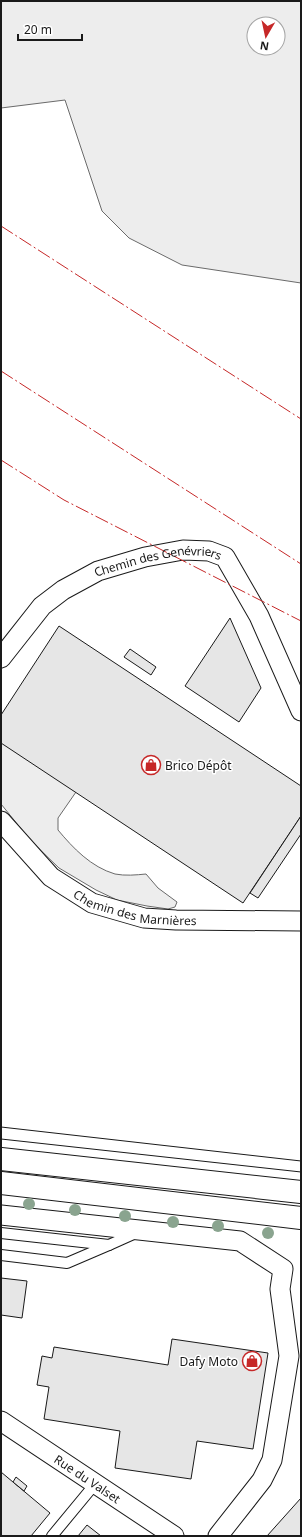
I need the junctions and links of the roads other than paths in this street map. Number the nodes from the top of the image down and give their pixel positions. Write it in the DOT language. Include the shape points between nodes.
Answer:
graph roads {
  1 [pos="1,658"];
  2 [pos="301,711"];
  3 [pos="1,820"];
  4 [pos="301,922"];
  5 [pos="1,1159"];
  6 [pos="1,1183"];
  7 [pos="301,1192"];
  8 [pos="1,1215"];
  9 [pos="301,1218"];
  10 [pos="144,1230"];
  11 [pos="1,1233"];
  12 [pos="109,1245"];
  13 [pos="1,1255"];
  14 [pos="1,1421"];
  15 [pos="95,1484"];
  16 [pos="52,1536"];
  17 [pos="174,1536"];
  18 [pos="218,1536"];
  1 -- 2 [label="street, Chemin des Genévriers" via="42,606 63,590 98,571 145,557 183,550 209,551 225,557 259,616"];
  3 -- 4 [label="street, Chemin des Marnières" via="51,877 92,903 144,918"];
  5 -- 7 [label="main road"];
  6 -- 9 [label="main road"];
  8 -- 10 [label="street"];
  10 -- 12 [label="lane"];
  10 -- 18 [label="street" via="240,1241 282,1270 280,1289 289,1356 272,1460 262,1480"];
  11 -- 12 [label="lane"];
  12 -- 13 [label="lane" via="67,1263"];
  14 -- 15 [label="street, Rue du Valset"];
  15 -- 16 [label="lane"];
  15 -- 17 [label="street, Rue du Valset"];
}
